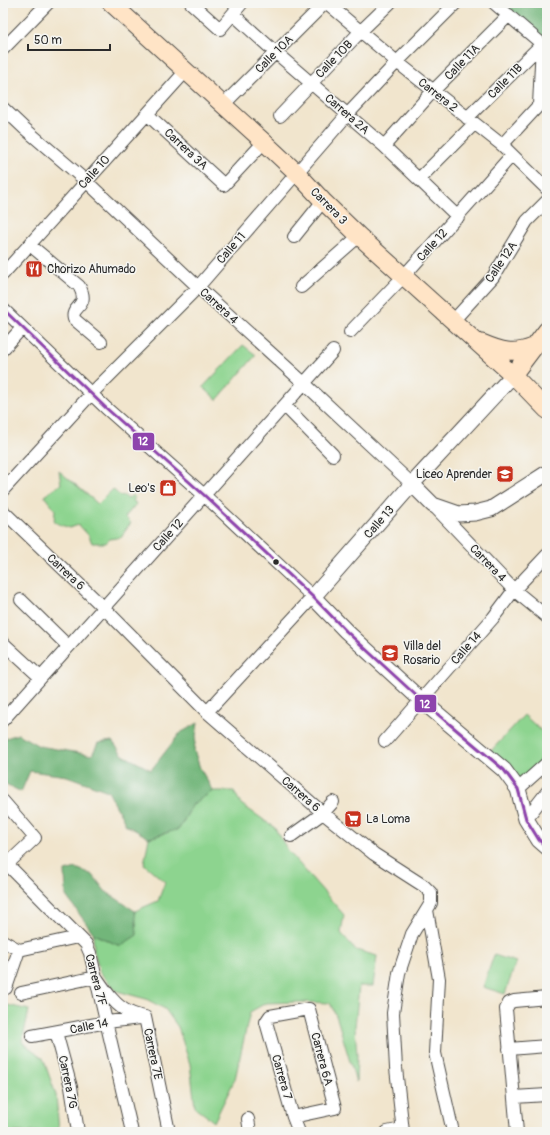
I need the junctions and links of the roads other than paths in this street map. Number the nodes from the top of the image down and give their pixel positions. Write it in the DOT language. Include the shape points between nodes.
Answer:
graph roads {
  1 [pos="48,3"];
  2 [pos="111,3"];
  3 [pos="191,3"];
  4 [pos="242,3"];
  5 [pos="326,3"];
  6 [pos="390,3"];
  7 [pos="456,3"];
  8 [pos="494,3"];
  9 [pos="233,14"];
  10 [pos="509,14"];
  11 [pos="361,31"];
  12 [pos="542,44"];
  13 [pos="3,49"];
  14 [pos="275,52"];
  15 [pos="396,62"];
  16 [pos="185,72"];
  17 [pos="311,82"];
  18 [pos="433,91"];
  19 [pos="223,105"];
  20 [pos="3,108"];
  21 [pos="147,114"];
  22 [pos="347,115"];
  23 [pos="280,116"];
  24 [pos="471,121"];
  25 [pos="264,142"];
  26 [pos="502,145"];
  27 [pos="384,146"];
  28 [pos="512,154"];
  29 [pos="297,173"];
  30 [pos="419,179"];
  31 [pos="86,181"];
  32 [pos="547,189"];
  33 [pos="323,201"];
  34 [pos="547,201"];
  35 [pos="458,217"];
  36 [pos="294,236"];
  37 [pos="359,236"];
  38 [pos="30,245"];
  39 [pos="3,274"];
  40 [pos="403,277"];
  41 [pos="198,287"];
  42 [pos="302,287"];
  43 [pos="3,309"];
  44 [pos="453,321"];
  45 [pos="22,328"];
  46 [pos="547,330"];
  47 [pos="350,332"];
  48 [pos="474,340"];
  49 [pos="101,342"];
  50 [pos="533,347"];
  51 [pos="3,349"];
  52 [pos="334,351"];
  53 [pos="513,375"];
  54 [pos="305,384"];
  55 [pos="91,394"];
  56 [pos="285,406"];
  57 [pos="547,410"];
  58 [pos="333,454"];
  59 [pos="547,473"];
  60 [pos="412,484"];
  61 [pos="3,490"];
  62 [pos="204,495"];
  63 [pos="432,505"];
  64 [pos="3,511"];
  65 [pos="547,555"];
  66 [pos="514,590"];
  67 [pos="313,597"];
  68 [pos="21,600"];
  69 [pos="103,607"];
  70 [pos="547,617"];
  71 [pos="3,643"];
  72 [pos="68,646"];
  73 [pos="40,677"];
  74 [pos="421,700"];
  75 [pos="207,712"];
  76 [pos="5,713"];
  77 [pos="385,741"];
  78 [pos="547,763"];
  79 [pos="518,789"];
  80 [pos="547,792"];
  81 [pos="3,801"];
  82 [pos="333,802"];
  83 [pos="323,813"];
  84 [pos="526,819"];
  85 [pos="291,836"];
  86 [pos="547,847"];
  87 [pos="4,864"];
  88 [pos="427,910"];
  89 [pos="78,937"];
  90 [pos="3,941"];
  91 [pos="19,950"];
  92 [pos="96,977"];
  93 [pos="6,988"];
  94 [pos="21,993"];
  95 [pos="547,998"];
  96 [pos="309,1009"];
  97 [pos="145,1017"];
  98 [pos="107,1022"];
  99 [pos="56,1032"];
  100 [pos="32,1036"];
  101 [pos="547,1046"];
  102 [pos="509,1049"];
  103 [pos="547,1095"];
  104 [pos="514,1097"];
  105 [pos="293,1117"];
  106 [pos="248,1119"];
  107 [pos="403,1130"];
  108 [pos="78,1132"];
  109 [pos="132,1132"];
  110 [pos="169,1132"];
  111 [pos="250,1132"];
  112 [pos="299,1132"];
  113 [pos="387,1132"];
  114 [pos="453,1132"];
  115 [pos="517,1132"];
  1 -- 13 [label="street"];
  2 -- 16 [label="main road, Carrera 3"];
  3 -- 9 [label="street" via="220,30"];
  4 -- 9 [label="street"];
  5 -- 11 [label="street, Carrera 2"];
  5 -- 14 [label="street, Calle 10A"];
  6 -- 11 [label="street, Calle 10B"];
  7 -- 15 [label="street, Calle 11"];
  8 -- 10 [label="street"];
  9 -- 14 [label="street, Carrera 2A"];
  10 -- 12 [label="street"];
  10 -- 18 [label="street, Calle 11A"];
  11 -- 15 [label="street, Carrera 2"];
  11 -- 17 [label="street, Calle 10B"];
  12 -- 24 [label="street, Calle 11B"];
  12 -- 26 [label="street" via="539,105"];
  14 -- 17 [label="street, Carrera 2A"];
  14 -- 19 [label="street, Calle 10A"];
  15 -- 18 [label="street, Carrera 2"];
  15 -- 22 [label="street, Calle 11"];
  16 -- 19 [label="main road, Carrera 3"];
  16 -- 21 [label="street, Calle 10"];
  17 -- 22 [label="street, Carrera 2A"];
  17 -- 23 [label="street, Calle 10B"];
  18 -- 24 [label="street, Carrera 2"];
  18 -- 27 [label="street, Calle 11A"];
  19 -- 25 [label="main road, Carrera 3"];
  20 -- 31 [label="street, Carrera 4"];
  21 -- 25 [label="street, Carrera 3A" via="224,185"];
  21 -- 31 [label="street, Calle 10"];
  22 -- 27 [label="street, Carrera 2A"];
  22 -- 29 [label="street, Calle 11"];
  24 -- 26 [label="street, Carrera 2"];
  24 -- 30 [label="street, Calle 11B"];
  25 -- 29 [label="main road, Carrera 3"];
  26 -- 28 [label="street, Carrera 2"];
  27 -- 30 [label="street, Carrera 2A"];
  28 -- 32 [label="street, Carrera 2"];
  28 -- 35 [label="street, Calle 12"];
  29 -- 33 [label="main road, Carrera 3"];
  29 -- 41 [label="street, Calle 11"];
  30 -- 35 [label="street, Carrera 2A"];
  31 -- 38 [label="street, Calle 10"];
  31 -- 41 [label="street, Carrera 4"];
  33 -- 36 [label="street"];
  33 -- 37 [label="main road, Carrera 3"];
  34 -- 44 [label="street, Calle 12A" via="527,221 493,277"];
  35 -- 40 [label="street, Calle 12"];
  37 -- 40 [label="main road, Carrera 3"];
  37 -- 42 [label="street"];
  38 -- 39 [label="street, Calle 10"];
  38 -- 49 [label="street" via="79,286 83,293 83,301 73,316 74,319"];
  40 -- 44 [label="main road, Carrera 3"];
  40 -- 47 [label="street, Calle 12"];
  41 -- 54 [label="street, Carrera 4"];
  41 -- 55 [label="street, Calle 11"];
  43 -- 45 [label="street"];
  44 -- 48 [label="main road, Carrera 3"];
  45 -- 51 [label="street"];
  45 -- 55 [label="street"];
  46 -- 50 [label="main road, Calle 13"];
  48 -- 50 [label="main road" via="511,352"];
  48 -- 53 [label="main road, Carrera 3"];
  50 -- 53 [label="main road, Calle 13"];
  52 -- 54 [label="street, Calle 12"];
  53 -- 57 [label="main road, Carrera 3"];
  53 -- 60 [label="street, Calle 13"];
  54 -- 56 [label="street, Calle 12"];
  54 -- 60 [label="street, Carrera 4"];
  55 -- 61 [label="street, Calle 11"];
  55 -- 62 [label="street"];
  56 -- 58 [label="street"];
  56 -- 62 [label="street, Calle 12"];
  59 -- 63 [label="street, Carrera 4" via="491,509 459,514"];
  60 -- 63 [label="street, Carrera 4"];
  60 -- 67 [label="street, Calle 13"];
  62 -- 67 [label="street"];
  62 -- 69 [label="street, Calle 12"];
  63 -- 66 [label="street, Carrera 4"];
  64 -- 69 [label="street, Carrera 6"];
  65 -- 66 [label="street, Calle 14"];
  66 -- 70 [label="street, Carrera 4"];
  66 -- 74 [label="street, Calle 14" via="493,618"];
  67 -- 74 [label="street"];
  67 -- 75 [label="street, Calle 13"];
  68 -- 72 [label="street"];
  69 -- 72 [label="street, Calle 12"];
  69 -- 75 [label="street, Carrera 6"];
  71 -- 73 [label="street"];
  72 -- 73 [label="street, Calle 12"];
  73 -- 76 [label="street, Calle 12"];
  74 -- 77 [label="street, Calle 14"];
  74 -- 79 [label="street" via="504,770"];
  75 -- 83 [label="street, Carrera 6"];
  78 -- 79 [label="street"];
  79 -- 84 [label="street"];
  80 -- 84 [label="street"];
  81 -- 87 [label="street" via="35,838"];
  82 -- 83 [label="street"];
  83 -- 85 [label="street"];
  83 -- 88 [label="street, Carrera 6" via="374,854 424,886 431,893"];
  84 -- 86 [label="street" via="539,840"];
  87 -- 89 [label="street, Carrera 7F"];
  88 -- 107 [label="street, Carrera 6" via="412,934 399,973 392,1013"];
  88 -- 114 [label="street" via="439,979 435,1053"];
  89 -- 91 [label="street"];
  89 -- 92 [label="street, Carrera 7F" via="86,944"];
  90 -- 91 [label="street"];
  91 -- 93 [label="street"];
  92 -- 94 [label="street"];
  92 -- 97 [label="street, Carrera 7E" via="118,1005"];
  92 -- 98 [label="street, Carrera 7F"];
  95 -- 102 [label="street" via="509,1003 506,1009"];
  96 -- 105 [label="street, Carrera 6A" via="335,1108"];
  96 -- 105 [label="street, Carrera 7" via="270,1016 266,1022"];
  97 -- 98 [label="street, Calle 14"];
  97 -- 110 [label="street, Carrera 7E"];
  98 -- 99 [label="street, Calle 14"];
  98 -- 109 [label="street, Carrera 7F"];
  99 -- 100 [label="street, Calle 14"];
  99 -- 108 [label="street, Carrera 7G" via="71,1087"];
  101 -- 102 [label="street"];
  102 -- 104 [label="street"];
  103 -- 104 [label="street"];
  104 -- 115 [label="street"];
  105 -- 112 [label="street, Carrera 7"];
  106 -- 111 [label="street"];
  107 -- 113 [label="street"];
}
